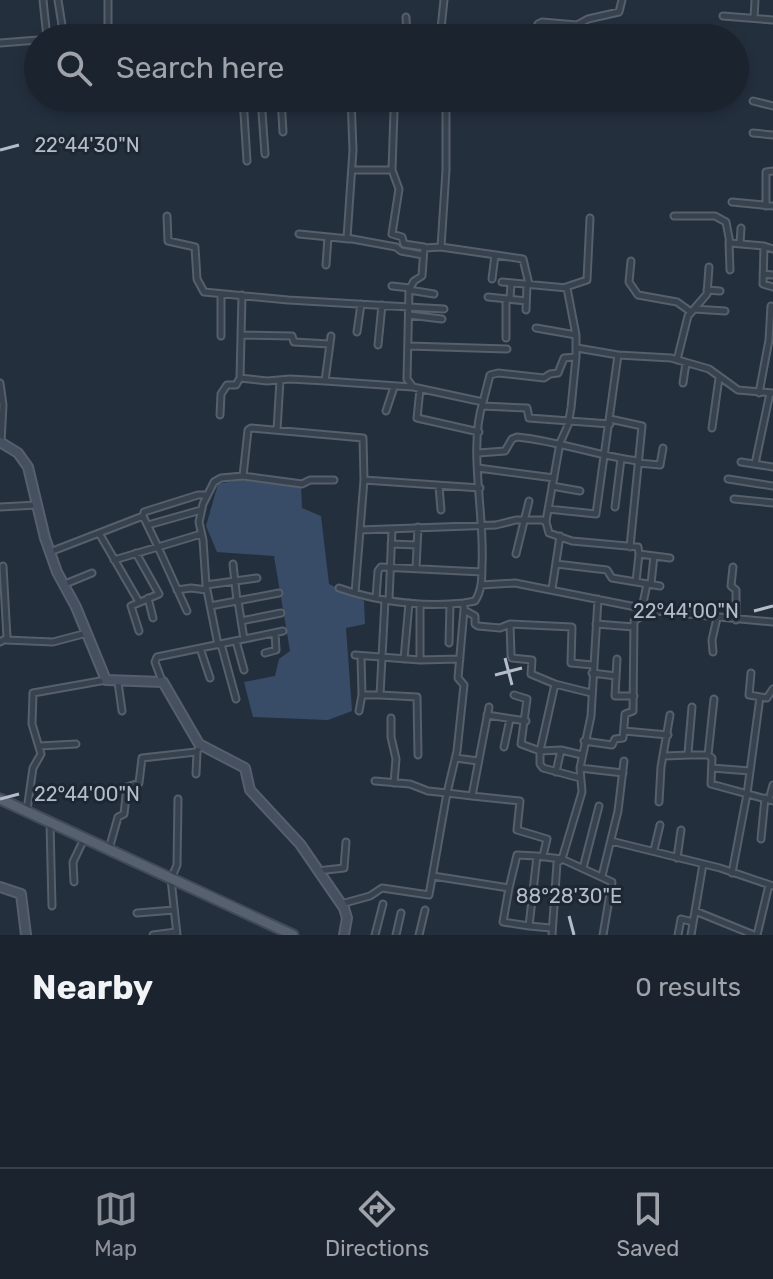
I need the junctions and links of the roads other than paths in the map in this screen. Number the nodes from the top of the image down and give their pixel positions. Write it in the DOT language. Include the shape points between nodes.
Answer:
graph roads {
  1 [pos="43,0"];
  2 [pos="58,0"];
  3 [pos="108,0"];
  4 [pos="444,0"];
  5 [pos="622,0"];
  6 [pos="755,0"];
  7 [pos="723,16"];
  8 [pos="406,17"];
  9 [pos="754,18"];
  10 [pos="773,20"];
  11 [pos="46,24"];
  12 [pos="62,24"];
  13 [pos="108,24"];
  14 [pos="406,24"];
  15 [pos="441,24"];
  16 [pos="538,24"];
  17 [pos="565,24"];
  18 [pos="579,24"];
  19 [pos="24,41"];
  20 [pos="0,43"];
  21 [pos="753,101"];
  22 [pos="773,106"];
  23 [pos="244,112"];
  24 [pos="262,112"];
  25 [pos="282,112"];
  26 [pos="351,112"];
  27 [pos="394,112"];
  28 [pos="446,112"];
  29 [pos="283,132"];
  30 [pos="753,133"];
  31 [pos="773,135"];
  32 [pos="265,154"];
  33 [pos="247,161"];
  34 [pos="352,170"];
  35 [pos="392,170"];
  36 [pos="773,171"];
  37 [pos="732,202"];
  38 [pos="769,206"];
  39 [pos="167,216"];
  40 [pos="674,216"];
  41 [pos="590,218"];
  42 [pos="741,228"];
  43 [pos="299,234"];
  44 [pos="328,237"];
  45 [pos="349,239"];
  46 [pos="729,242"];
  47 [pos="740,244"];
  48 [pos="764,246"];
  49 [pos="425,247"];
  50 [pos="441,247"];
  51 [pos="773,249"];
  52 [pos="423,255"];
  53 [pos="495,255"];
  54 [pos="631,261"];
  55 [pos="326,265"];
  56 [pos="709,267"];
  57 [pos="730,270"];
  58 [pos="763,274"];
  59 [pos="773,275"];
  60 [pos="492,279"];
  61 [pos="502,282"];
  62 [pos="511,283"];
  63 [pos="528,284"];
  64 [pos="392,286"];
  65 [pos="565,287"];
  66 [pos="773,287"];
  67 [pos="410,289"];
  68 [pos="707,290"];
  69 [pos="720,291"];
  70 [pos="221,293"];
  71 [pos="434,294"];
  72 [pos="242,295"];
  73 [pos="488,297"];
  74 [pos="508,299"];
  75 [pos="526,301"];
  76 [pos="361,304"];
  77 [pos="382,305"];
  78 [pos="409,306"];
  79 [pos="771,306"];
  80 [pos="444,309"];
  81 [pos="526,310"];
  82 [pos="692,310"];
  83 [pos="725,311"];
  84 [pos="409,315"];
  85 [pos="442,319"];
  86 [pos="536,328"];
  87 [pos="357,332"];
  88 [pos="241,335"];
  89 [pos="576,335"];
  90 [pos="221,336"];
  91 [pos="331,336"];
  92 [pos="506,338"];
  93 [pos="329,344"];
  94 [pos="378,345"];
  95 [pos="409,346"];
  96 [pos="577,348"];
  97 [pos="507,349"];
  98 [pos="618,355"];
  99 [pos="576,357"];
  100 [pos="677,360"];
  101 [pos="686,363"];
  102 [pos="719,377"];
  103 [pos="240,378"];
  104 [pos="280,380"];
  105 [pos="325,381"];
  106 [pos="0,383"];
  107 [pos="683,383"];
  108 [pos="394,387"];
  109 [pos="413,387"];
  110 [pos="420,389"];
  111 [pos="759,393"];
  112 [pos="771,393"];
  113 [pos="483,404"];
  114 [pos="386,411"];
  115 [pos="220,415"];
  116 [pos="569,421"];
  117 [pos="610,422"];
  118 [pos="712,428"];
  119 [pos="277,430"];
  120 [pos="479,432"];
  121 [pos="0,442"];
  122 [pos="560,443"];
  123 [pos="663,448"];
  124 [pos="478,453"];
  125 [pos="605,455"];
  126 [pos="621,459"];
  127 [pos="638,462"];
  128 [pos="741,462"];
  129 [pos="755,464"];
  130 [pos="773,467"];
  131 [pos="478,468"];
  132 [pos="243,476"];
  133 [pos="554,478"];
  134 [pos="728,479"];
  135 [pos="334,480"];
  136 [pos="364,480"];
  137 [pos="439,486"];
  138 [pos="552,486"];
  139 [pos="773,486"];
  140 [pos="480,488"];
  141 [pos="580,491"];
  142 [pos="207,495"];
  143 [pos="734,499"];
  144 [pos="529,501"];
  145 [pos="773,503"];
  146 [pos="38,505"];
  147 [pos="0,507"];
  148 [pos="615,507"];
  149 [pos="201,509"];
  150 [pos="548,509"];
  151 [pos="441,510"];
  152 [pos="143,516"];
  153 [pos="523,521"];
  154 [pos="546,522"];
  155 [pos="483,524"];
  156 [pos="148,525"];
  157 [pos="418,527"];
  158 [pos="392,529"];
  159 [pos="360,530"];
  160 [pos="99,533"];
  161 [pos="201,534"];
  162 [pos="560,536"];
  163 [pos="391,544"];
  164 [pos="417,545"];
  165 [pos="158,547"];
  166 [pos="630,547"];
  167 [pos="50,552"];
  168 [pos="136,553"];
  169 [pos="516,554"];
  170 [pos="639,554"];
  171 [pos="654,556"];
  172 [pos="670,558"];
  173 [pos="114,560"];
  174 [pos="233,564"];
  175 [pos="556,564"];
  176 [pos="3,566"];
  177 [pos="391,567"];
  178 [pos="733,567"];
  179 [pos="416,568"];
  180 [pos="482,572"];
  181 [pos="92,573"];
  182 [pos="257,578"];
  183 [pos="236,582"];
  184 [pos="636,582"];
  185 [pos="65,584"];
  186 [pos="649,584"];
  187 [pos="481,585"];
  188 [pos="660,586"];
  189 [pos="207,588"];
  190 [pos="339,588"];
  191 [pos="552,589"];
  192 [pos="177,590"];
  193 [pos="279,593"];
  194 [pos="355,593"];
  195 [pos="3,595"];
  196 [pos="148,598"];
  197 [pos="376,598"];
  198 [pos="598,599"];
  199 [pos="387,600"];
  200 [pos="238,601"];
  201 [pos="475,601"];
  202 [pos="139,602"];
  203 [pos="409,603"];
  204 [pos="420,604"];
  205 [pos="450,604"];
  206 [pos="210,606"];
  207 [pos="464,606"];
  208 [pos="3,607"];
  209 [pos="644,609"];
  210 [pos="187,611"];
  211 [pos="281,613"];
  212 [pos="475,616"];
  213 [pos="153,618"];
  214 [pos="717,618"];
  215 [pos="736,620"];
  216 [pos="241,621"];
  217 [pos="773,622"];
  218 [pos="510,624"];
  219 [pos="596,624"];
  220 [pos="634,627"];
  221 [pos="139,631"];
  222 [pos="283,631"];
  223 [pos="87,633"];
  224 [pos="275,633"];
  225 [pos="240,640"];
  226 [pos="3,641"];
  227 [pos="449,643"];
  228 [pos="219,644"];
  229 [pos="200,648"];
  230 [pos="713,652"];
  231 [pos="265,653"];
  232 [pos="382,656"];
  233 [pos="404,659"];
  234 [pos="460,659"];
  235 [pos="617,659"];
  236 [pos="420,660"];
  237 [pos="593,665"];
  238 [pos="244,670"];
  239 [pos="592,673"];
  240 [pos="751,673"];
  241 [pos="616,676"];
  242 [pos="210,678"];
  243 [pos="106,680"];
  244 [pos="118,682"];
  245 [pos="163,682"];
  246 [pos="555,684"];
  247 [pos="773,689"];
  248 [pos="591,693"];
  249 [pos="362,695"];
  250 [pos="380,695"];
  251 [pos="514,695"];
  252 [pos="634,696"];
  253 [pos="760,697"];
  254 [pos="236,699"];
  255 [pos="714,699"];
  256 [pos="489,707"];
  257 [pos="692,707"];
  258 [pos="122,711"];
  259 [pos="359,711"];
  260 [pos="487,715"];
  261 [pos="670,715"];
  262 [pos="391,718"];
  263 [pos="510,719"];
  264 [pos="526,721"];
  265 [pos="624,731"];
  266 [pos="668,735"];
  267 [pos="584,741"];
  268 [pos="76,744"];
  269 [pos="40,746"];
  270 [pos="504,747"];
  271 [pos="199,749"];
  272 [pos="561,750"];
  273 [pos="540,751"];
  274 [pos="418,755"];
  275 [pos="582,755"];
  276 [pos="690,755"];
  277 [pos="708,755"];
  278 [pos="664,756"];
  279 [pos="456,758"];
  280 [pos="478,761"];
  281 [pos="624,761"];
  282 [pos="580,768"];
  283 [pos="712,768"];
  284 [pos="750,771"];
  285 [pos="556,772"];
  286 [pos="623,773"];
  287 [pos="196,774"];
  288 [pos="580,778"];
  289 [pos="375,781"];
  290 [pos="394,783"];
  291 [pos="773,785"];
  292 [pos="447,793"];
  293 [pos="747,794"];
  294 [pos="472,796"];
  295 [pos="0,799"];
  296 [pos="178,799"];
  297 [pos="769,800"];
  298 [pos="659,802"];
  299 [pos="599,806"];
  300 [pos="26,811"];
  301 [pos="50,822"];
  302 [pos="660,825"];
  303 [pos="681,830"];
  304 [pos="84,839"];
  305 [pos="761,839"];
  306 [pos="611,841"];
  307 [pos="346,842"];
  308 [pos="109,850"];
  309 [pos="654,850"];
  310 [pos="540,856"];
  311 [pos="677,858"];
  312 [pos="562,859"];
  313 [pos="703,864"];
  314 [pos="583,868"];
  315 [pos="316,871"];
  316 [pos="732,873"];
  317 [pos="433,876"];
  318 [pos="602,876"];
  319 [pos="171,879"];
  320 [pos="74,882"];
  321 [pos="771,886"];
  322 [pos="0,887"];
  323 [pos="509,888"];
  324 [pos="341,904"];
  325 [pos="383,904"];
  326 [pos="52,906"];
  327 [pos="174,910"];
  328 [pos="425,910"];
  329 [pos="695,911"];
  330 [pos="137,913"];
  331 [pos="401,913"];
  332 [pos="693,922"];
  333 [pos="529,926"];
  334 [pos="276,931"];
  335 [pos="551,932"];
  336 [pos="742,933"];
  337 [pos="177,934"];
  338 [pos="26,935"];
  339 [pos="153,935"];
  340 [pos="293,935"];
  341 [pos="344,935"];
  342 [pos="375,935"];
  343 [pos="396,935"];
  344 [pos="419,935"];
  345 [pos="603,935"];
  346 [pos="678,935"];
  347 [pos="691,935"];
  348 [pos="756,935"];
  1 -- 11 [label="street"];
  2 -- 12 [label="street"];
  3 -- 13 [label="street"];
  4 -- 15 [label="street"];
  5 -- 18 [label="street" via="619,12"];
  6 -- 9 [label="street"];
  7 -- 9 [label="street"];
  8 -- 14 [label="street"];
  9 -- 10 [label="street"];
  16 -- 17 [label="street"];
  19 -- 20 [label="street"];
  21 -- 22 [label="street"];
  23 -- 33 [label="street"];
  24 -- 32 [label="street"];
  25 -- 29 [label="street"];
  26 -- 34 [label="street"];
  27 -- 35 [label="street"];
  28 -- 50 [label="street"];
  30 -- 31 [label="street"];
  34 -- 35 [label="street"];
  34 -- 45 [label="street"];
  35 -- 49 [label="street" via="399,189 392,234 402,237 404,244"];
  36 -- 38 [label="street" via="766,172"];
  37 -- 38 [label="street"];
  39 -- 70 [label="street" via="168,241 194,246 203,291"];
  40 -- 46 [label="street" via="724,220"];
  41 -- 65 [label="street" via="587,280"];
  42 -- 47 [label="street"];
  43 -- 44 [label="street"];
  44 -- 45 [label="street"];
  44 -- 55 [label="street"];
  45 -- 52 [label="street"];
  46 -- 47 [label="street"];
  46 -- 57 [label="street"];
  47 -- 48 [label="street"];
  48 -- 51 [label="street"];
  48 -- 58 [label="street"];
  49 -- 50 [label="street"];
  49 -- 52 [label="street"];
  50 -- 53 [label="street"];
  52 -- 67 [label="street" via="422,276"];
  53 -- 60 [label="street"];
  53 -- 63 [label="street" via="523,259"];
  54 -- 82 [label="street" via="629,282 638,295"];
  56 -- 68 [label="street"];
  58 -- 59 [label="street"];
  58 -- 66 [label="street" via="764,285"];
  61 -- 62 [label="street"];
  62 -- 63 [label="street"];
  62 -- 74 [label="street"];
  63 -- 65 [label="street"];
  63 -- 75 [label="street"];
  64 -- 67 [label="street"];
  65 -- 89 [label="street"];
  67 -- 71 [label="street"];
  67 -- 78 [label="street"];
  68 -- 69 [label="street"];
  68 -- 82 [label="street"];
  70 -- 72 [label="street"];
  70 -- 90 [label="street"];
  72 -- 76 [label="street"];
  72 -- 88 [label="street"];
  73 -- 74 [label="street"];
  74 -- 75 [label="street"];
  74 -- 92 [label="street"];
  75 -- 81 [label="street"];
  76 -- 77 [label="street"];
  76 -- 87 [label="street"];
  77 -- 78 [label="street"];
  77 -- 94 [label="street"];
  78 -- 80 [label="street"];
  78 -- 84 [label="street"];
  79 -- 111 [label="street"];
  82 -- 83 [label="street"];
  82 -- 100 [label="street"];
  84 -- 85 [label="street"];
  84 -- 95 [label="street"];
  86 -- 89 [label="street"];
  88 -- 93 [label="street" via="292,336 294,342"];
  88 -- 103 [label="street"];
  89 -- 96 [label="street"];
  91 -- 93 [label="street"];
  93 -- 105 [label="street"];
  95 -- 97 [label="street"];
  95 -- 109 [label="street" via="407,379"];
  96 -- 98 [label="street"];
  96 -- 99 [label="street"];
  98 -- 100 [label="street"];
  98 -- 117 [label="street"];
  99 -- 113 [label="street" via="564,358 558,373 544,378 490,375"];
  99 -- 116 [label="street"];
  100 -- 101 [label="street"];
  101 -- 102 [label="street"];
  101 -- 107 [label="street"];
  102 -- 111 [label="street" via="738,390"];
  102 -- 118 [label="street"];
  103 -- 104 [label="street"];
  103 -- 115 [label="street" via="221,394"];
  104 -- 105 [label="street"];
  104 -- 119 [label="street"];
  105 -- 108 [label="street"];
  106 -- 121 [label="street"];
  108 -- 109 [label="street"];
  108 -- 114 [label="street"];
  109 -- 110 [label="street"];
  110 -- 113 [label="street"];
  110 -- 120 [label="street" via="417,418"];
  111 -- 112 [label="street"];
  112 -- 129 [label="street"];
  113 -- 116 [label="street" via="527,408 529,418"];
  113 -- 120 [label="street"];
  116 -- 117 [label="street"];
  116 -- 122 [label="street"];
  117 -- 125 [label="street"];
  117 -- 127 [label="street" via="642,426"];
  119 -- 132 [label="street" via="249,429"];
  119 -- 136 [label="street" via="363,438"];
  120 -- 124 [label="street"];
  121 -- 146 [label="street" via="28,467"];
  122 -- 124 [label="street" via="517,437 505,451"];
  122 -- 125 [label="street"];
  122 -- 133 [label="street"];
  123 -- 127 [label="street" via="660,465"];
  124 -- 131 [label="street"];
  125 -- 126 [label="street"];
  125 -- 150 [label="street" via="596,514"];
  126 -- 127 [label="street"];
  126 -- 148 [label="street"];
  127 -- 166 [label="street"];
  128 -- 129 [label="street"];
  129 -- 130 [label="street"];
  131 -- 133 [label="street"];
  131 -- 140 [label="street"];
  132 -- 135 [label="street" via="302,484"];
  132 -- 142 [label="street" via="217,480"];
  133 -- 138 [label="street"];
  134 -- 139 [label="street"];
  136 -- 137 [label="street"];
  136 -- 159 [label="street"];
  137 -- 140 [label="street"];
  137 -- 151 [label="street"];
  138 -- 141 [label="street"];
  138 -- 150 [label="street"];
  140 -- 155 [label="street"];
  142 -- 149 [label="street"];
  142 -- 152 [label="street"];
  143 -- 145 [label="street"];
  144 -- 153 [label="street"];
  146 -- 147 [label="street"];
  146 -- 167 [label="street"];
  149 -- 156 [label="street"];
  149 -- 161 [label="street"];
  150 -- 154 [label="street"];
  152 -- 156 [label="street"];
  152 -- 160 [label="street"];
  153 -- 154 [label="street"];
  153 -- 155 [label="street"];
  153 -- 169 [label="street"];
  154 -- 162 [label="street" via="548,532"];
  155 -- 157 [label="street"];
  155 -- 180 [label="street"];
  156 -- 165 [label="street"];
  157 -- 158 [label="street"];
  157 -- 164 [label="street"];
  158 -- 159 [label="street"];
  158 -- 163 [label="street"];
  159 -- 194 [label="street"];
  160 -- 167 [label="street"];
  160 -- 173 [label="street"];
  161 -- 165 [label="street"];
  161 -- 189 [label="street"];
  162 -- 166 [label="street"];
  162 -- 175 [label="street"];
  163 -- 164 [label="street"];
  163 -- 177 [label="street"];
  164 -- 179 [label="street"];
  165 -- 168 [label="street"];
  165 -- 192 [label="street"];
  166 -- 170 [label="street" via="638,547"];
  167 -- 185 [label="street"];
  168 -- 173 [label="street"];
  168 -- 196 [label="street" via="159,594"];
  170 -- 171 [label="street"];
  170 -- 184 [label="street"];
  171 -- 172 [label="street"];
  171 -- 186 [label="street"];
  173 -- 202 [label="street"];
  174 -- 183 [label="street"];
  175 -- 184 [label="street" via="607,570 610,578"];
  175 -- 191 [label="street"];
  176 -- 195 [label="street"];
  177 -- 179 [label="street"];
  177 -- 197 [label="street" via="379,568"];
  177 -- 199 [label="street"];
  178 -- 215 [label="street"];
  179 -- 180 [label="street"];
  180 -- 187 [label="street"];
  181 -- 185 [label="street"];
  182 -- 183 [label="street"];
  183 -- 189 [label="street"];
  183 -- 200 [label="street"];
  184 -- 186 [label="street"];
  185 -- 223 [label="street"];
  186 -- 188 [label="street"];
  186 -- 209 [label="street"];
  187 -- 191 [label="street"];
  187 -- 201 [label="street"];
  189 -- 192 [label="street"];
  189 -- 206 [label="street"];
  190 -- 194 [label="street"];
  191 -- 198 [label="street"];
  192 -- 210 [label="street"];
  193 -- 200 [label="street"];
  194 -- 197 [label="street"];
  195 -- 208 [label="street"];
  196 -- 202 [label="street"];
  196 -- 213 [label="street"];
  197 -- 199 [label="street"];
  198 -- 209 [label="street"];
  198 -- 219 [label="street"];
  199 -- 203 [label="street"];
  199 -- 232 [label="street"];
  200 -- 206 [label="street"];
  200 -- 216 [label="street"];
  201 -- 207 [label="street"];
  201 -- 212 [label="street"];
  202 -- 221 [label="street" via="131,606"];
  203 -- 204 [label="street"];
  203 -- 233 [label="street"];
  204 -- 205 [label="street"];
  204 -- 236 [label="street"];
  205 -- 207 [label="street"];
  205 -- 227 [label="street"];
  206 -- 228 [label="street"];
  207 -- 212 [label="street"];
  207 -- 234 [label="street"];
  208 -- 226 [label="street"];
  209 -- 214 [label="street"];
  209 -- 220 [label="street"];
  211 -- 216 [label="street"];
  212 -- 218 [label="street" via="478,626"];
  214 -- 215 [label="street"];
  214 -- 230 [label="street"];
  215 -- 217 [label="street"];
  216 -- 225 [label="street"];
  218 -- 237 [label="street" via="572,627 571,663"];
  218 -- 246 [label="street" via="512,658 532,660 531,674"];
  219 -- 220 [label="street"];
  219 -- 237 [label="street"];
  220 -- 252 [label="street"];
  222 -- 224 [label="street"];
  223 -- 226 [label="street" via="53,642"];
  223 -- 243 [label="street"];
  224 -- 225 [label="street"];
  224 -- 231 [label="street" via="276,650"];
  225 -- 228 [label="street"];
  225 -- 238 [label="street"];
  228 -- 229 [label="street"];
  228 -- 254 [label="street"];
  229 -- 242 [label="street"];
  229 -- 245 [label="street" via="157,657"];
  232 -- 233 [label="street"];
  232 -- 249 [label="street" via="358,655"];
  232 -- 250 [label="street"];
  233 -- 236 [label="street"];
  234 -- 236 [label="street"];
  234 -- 279 [label="street" via="458,680 464,685"];
  235 -- 241 [label="street"];
  237 -- 239 [label="street"];
  239 -- 241 [label="street"];
  239 -- 248 [label="street"];
  240 -- 253 [label="street" via="749,695"];
  241 -- 252 [label="street" via="615,696"];
  243 -- 244 [label="street"];
  243 -- 269 [label="street" via="33,693 32,724"];
  244 -- 245 [label="street"];
  244 -- 258 [label="street"];
  245 -- 271 [label="street"];
  246 -- 248 [label="street"];
  246 -- 273 [label="street"];
  247 -- 253 [label="street" via="767,698"];
  248 -- 267 [label="street"];
  249 -- 250 [label="street"];
  249 -- 259 [label="street"];
  250 -- 274 [label="street" via="417,697"];
  251 -- 264 [label="street" via="527,698"];
  252 -- 265 [label="street"];
  253 -- 284 [label="street"];
  255 -- 277 [label="street"];
  256 -- 260 [label="street"];
  257 -- 276 [label="street"];
  260 -- 263 [label="street"];
  260 -- 280 [label="street"];
  261 -- 266 [label="street"];
  262 -- 290 [label="street"];
  263 -- 264 [label="street"];
  263 -- 270 [label="street"];
  264 -- 273 [label="street" via="521,744"];
  265 -- 266 [label="street"];
  265 -- 267 [label="street" via="623,739 612,745"];
  266 -- 278 [label="street"];
  267 -- 275 [label="street"];
  268 -- 269 [label="street"];
  269 -- 300 [label="street"];
  271 -- 287 [label="street"];
  271 -- 308 [label="street" via="142,758 139,783 127,787 124,814 118,817"];
  271 -- 315 [label="street" via="245,768 250,790 300,844"];
  272 -- 273 [label="street"];
  272 -- 275 [label="street"];
  272 -- 285 [label="street"];
  273 -- 285 [label="street" via="540,767"];
  275 -- 282 [label="street"];
  276 -- 277 [label="street"];
  276 -- 278 [label="street"];
  277 -- 283 [label="street"];
  278 -- 298 [label="street"];
  279 -- 280 [label="street"];
  279 -- 292 [label="street"];
  280 -- 294 [label="street"];
  281 -- 286 [label="street"];
  282 -- 286 [label="street"];
  282 -- 288 [label="street"];
  283 -- 284 [label="street"];
  283 -- 293 [label="street" via="713,786"];
  284 -- 293 [label="street"];
  285 -- 288 [label="street"];
  286 -- 306 [label="street"];
  288 -- 312 [label="street" via="582,792"];
  289 -- 290 [label="street"];
  290 -- 292 [label="street"];
  291 -- 297 [label="street"];
  292 -- 294 [label="street"];
  292 -- 317 [label="street"];
  293 -- 297 [label="street"];
  293 -- 316 [label="street"];
  294 -- 310 [label="street" via="520,801 517,830 547,839"];
  295 -- 300 [label="main road"];
  296 -- 319 [label="street" via="177,865"];
  297 -- 305 [label="street"];
  299 -- 314 [label="street"];
  300 -- 301 [label="main road"];
  301 -- 304 [label="main road"];
  301 -- 326 [label="street"];
  302 -- 309 [label="street"];
  303 -- 311 [label="street"];
  304 -- 308 [label="main road"];
  304 -- 320 [label="street" via="73,862"];
  306 -- 309 [label="street"];
  306 -- 318 [label="street"];
  307 -- 315 [label="street" via="344,868"];
  308 -- 319 [label="main road"];
  309 -- 311 [label="street"];
  310 -- 312 [label="street"];
  310 -- 323 [label="street" via="517,855"];
  310 -- 333 [label="street"];
  311 -- 313 [label="street"];
  312 -- 314 [label="street"];
  312 -- 335 [label="street" via="556,867"];
  313 -- 316 [label="street"];
  313 -- 329 [label="street"];
  314 -- 318 [label="street"];
  315 -- 324 [label="street"];
  316 -- 321 [label="street"];
  317 -- 323 [label="street"];
  317 -- 324 [label="street" via="428,896 382,888"];
  318 -- 345 [label="street" via="613,887"];
  319 -- 327 [label="street"];
  319 -- 334 [label="main road"];
  321 -- 348 [label="street"];
  322 -- 338 [label="street" via="21,894"];
  323 -- 333 [label="street" via="503,922"];
  324 -- 341 [label="street" via="347,918"];
  325 -- 342 [label="street"];
  327 -- 330 [label="street"];
  327 -- 337 [label="street"];
  328 -- 344 [label="street"];
  329 -- 332 [label="street"];
  329 -- 336 [label="street"];
  331 -- 343 [label="street"];
  332 -- 346 [label="street" via="681,919"];
  332 -- 347 [label="street"];
  333 -- 335 [label="street"];
  334 -- 340 [label="main road"];
  336 -- 348 [label="street"];
  337 -- 339 [label="street"];
}
